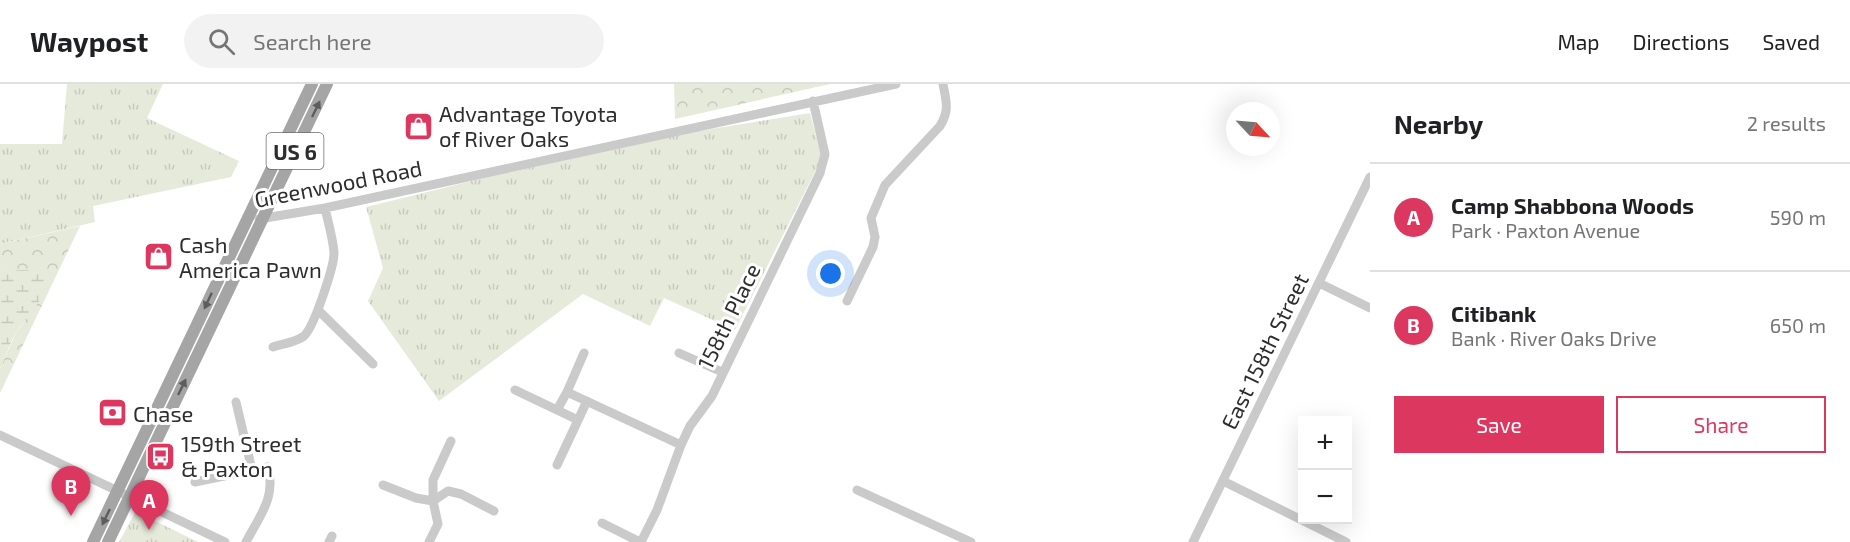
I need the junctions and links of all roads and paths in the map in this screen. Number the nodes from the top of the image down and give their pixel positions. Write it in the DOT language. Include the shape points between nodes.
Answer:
graph roads {
  1 [pos="312,84"];
  2 [pos="327,84"];
  3 [pos="896,84"];
  4 [pos="943,84"];
  5 [pos="813,101"];
  6 [pos="1370,179"];
  7 [pos="325,208"];
  8 [pos="263,218"];
  9 [pos="245,222"];
  10 [pos="1319,283"];
  11 [pos="847,301"];
  12 [pos="1370,308"];
  13 [pos="318,310"];
  14 [pos="273,347"];
  15 [pos="584,353"];
  16 [pos="679,353"];
  17 [pos="373,364"];
  18 [pos="722,372"];
  19 [pos="515,390"];
  20 [pos="567,392"];
  21 [pos="236,402"];
  22 [pos="587,402"];
  23 [pos="557,410"];
  24 [pos="578,420"];
  25 [pos="0,435"];
  26 [pos="451,441"];
  27 [pos="681,445"];
  28 [pos="557,465"];
  29 [pos="252,470"];
  30 [pos="1223,481"];
  31 [pos="195,482"];
  32 [pos="383,485"];
  33 [pos="857,490"];
  34 [pos="118,491"];
  35 [pos="130,497"];
  36 [pos="433,501"];
  37 [pos="494,511"];
  38 [pos="602,523"];
  39 [pos="93,542"];
  40 [pos="108,542"];
  41 [pos="225,542"];
  42 [pos="246,542"];
  43 [pos="429,542"];
  44 [pos="640,542"];
  45 [pos="971,542"];
  46 [pos="1193,542"];
  47 [pos="1346,542"];
  1 -- 9 [label="main road, US 6"];
  8 -- 2 [label="main road, US 6, one-way"];
  3 -- 5 [label="street, Greenwood Road"];
  4 -- 11 [label="street" via="946,116 885,185 871,218 873,247"];
  5 -- 7 [label="street, Greenwood Road"];
  5 -- 18 [label="street, 158th Place" via="824,163"];
  6 -- 10 [label="street, East 158th Street"];
  7 -- 8 [label="street, Greenwood Road"];
  7 -- 13 [label="street" via="334,254"];
  8 -- 9 [label="street, Greenwood Road"];
  35 -- 8 [label="main road, US 6, one-way"];
  9 -- 34 [label="main road, US 6, one-way"];
  10 -- 12 [label="street"];
  10 -- 30 [label="street, East 158th Street"];
  13 -- 14 [label="street" via="302,338"];
  13 -- 17 [label="street"];
  15 -- 20 [label="street"];
  16 -- 18 [label="street"];
  18 -- 27 [label="street, 158th Place" via="712,396"];
  19 -- 23 [label="street"];
  20 -- 22 [label="street"];
  20 -- 23 [label="street"];
  21 -- 29 [label="street"];
  22 -- 24 [label="street"];
  22 -- 27 [label="street"];
  23 -- 24 [label="street"];
  24 -- 28 [label="street"];
  25 -- 34 [label="street"];
  26 -- 36 [label="street" via="433,480"];
  27 -- 44 [label="street, 158th Place" via="657,510"];
  29 -- 31 [label="street"];
  29 -- 42 [label="street" via="268,467 272,482"];
  30 -- 46 [label="street, East 158th Street"];
  30 -- 47 [label="street"];
  32 -- 36 [label="street"];
  33 -- 45 [label="street"];
  34 -- 35 [label="street"];
  34 -- 39 [label="main road, US 6, one-way"];
  35 -- 40 [label="main road, US 6"];
  35 -- 41 [label="street"];
  36 -- 37 [label="street" via="448,491"];
  36 -- 43 [label="street" via="438,524"];
  38 -- 44 [label="street"];
}
